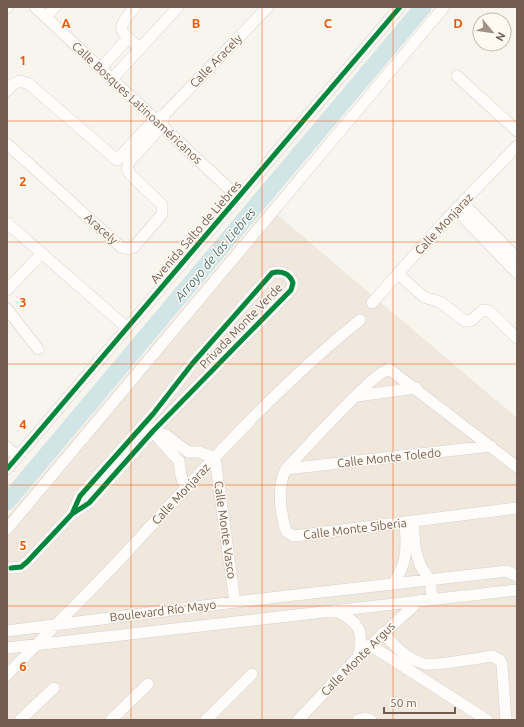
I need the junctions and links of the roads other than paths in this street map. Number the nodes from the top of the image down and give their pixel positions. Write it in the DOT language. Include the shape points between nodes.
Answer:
graph roads {
  1 [pos="35,7"];
  2 [pos="55,7"];
  3 [pos="136,7"];
  4 [pos="178,7"];
  5 [pos="268,7"];
  6 [pos="400,7"];
  7 [pos="444,7"];
  8 [pos="46,17"];
  9 [pos="128,38"];
  10 [pos="140,48"];
  11 [pos="101,68"];
  12 [pos="457,76"];
  13 [pos="112,79"];
  14 [pos="7,91"];
  15 [pos="160,120"];
  16 [pos="517,131"];
  17 [pos="7,144"];
  18 [pos="517,146"];
  19 [pos="239,198"];
  20 [pos="460,207"];
  21 [pos="7,223"];
  22 [pos="41,254"];
  23 [pos="517,258"];
  24 [pos="517,273"];
  25 [pos="398,274"];
  26 [pos="7,290"];
  27 [pos="372,303"];
  28 [pos="7,309"];
  29 [pos="360,320"];
  30 [pos="126,327"];
  31 [pos="517,338"];
  32 [pos="38,349"];
  33 [pos="416,388"];
  34 [pos="357,396"];
  35 [pos="153,414"];
  36 [pos="137,431"];
  37 [pos="153,431"];
  38 [pos="491,446"];
  39 [pos="7,447"];
  40 [pos="188,452"];
  41 [pos="18,457"];
  42 [pos="215,458"];
  43 [pos="179,461"];
  44 [pos="517,467"];
  45 [pos="7,469"];
  46 [pos="286,469"];
  47 [pos="186,488"];
  48 [pos="517,508"];
  49 [pos="72,514"];
  50 [pos="409,522"];
  51 [pos="7,529"];
  52 [pos="11,568"];
  53 [pos="514,572"];
  54 [pos="430,580"];
  55 [pos="393,584"];
  56 [pos="513,590"];
  57 [pos="319,592"];
  58 [pos="432,598"];
  59 [pos="420,600"];
  60 [pos="235,602"];
  61 [pos="335,610"];
  62 [pos="317,612"];
  63 [pos="57,624"];
  64 [pos="7,631"];
  65 [pos="383,633"];
  66 [pos="36,645"];
  67 [pos="370,645"];
  68 [pos="7,648"];
  69 [pos="358,657"];
  70 [pos="413,659"];
  71 [pos="408,670"];
  72 [pos="252,674"];
  73 [pos="7,675"];
  74 [pos="148,684"];
  75 [pos="54,688"];
  76 [pos="300,719"];
  77 [pos="20,720"];
  78 [pos="111,720"];
  79 [pos="206,720"];
  80 [pos="358,720"];
  81 [pos="371,720"];
  82 [pos="487,720"];
  83 [pos="506,720"];
  1 -- 8 [label="street, Calle Bosques Latinoaméricanos"];
  2 -- 8 [label="street"];
  3 -- 9 [label="street" via="122,23 123,34"];
  4 -- 10 [label="street"];
  5 -- 15 [label="street, Calle Aracely"];
  6 -- 19 [label="street, Avenida Salto de Liebres"];
  7 -- 51 [label="street"];
  8 -- 11 [label="street, Calle Bosques Latinoaméricanos"];
  9 -- 10 [label="street"];
  9 -- 11 [label="street"];
  10 -- 13 [label="street"];
  11 -- 13 [label="street, Calle Bosques Latinoaméricanos"];
  12 -- 16 [label="street"];
  13 -- 15 [label="street, Calle Bosques Latinoaméricanos"];
  14 -- 15 [label="street" via="20,81 29,84 115,159 119,159"];
  15 -- 17 [label="street, Aracely" via="128,165 130,174 162,205 163,209 160,217 134,247 129,249 121,247"];
  15 -- 19 [label="street, Calle Bosques Latinoaméricanos"];
  18 -- 20 [label="street, Calle Monjaraz"];
  19 -- 30 [label="street, Avenida Salto de Liebres"];
  20 -- 23 [label="street"];
  20 -- 24 [label="street"];
  20 -- 25 [label="street, Calle Monjaraz"];
  21 -- 22 [label="street"];
  22 -- 26 [label="street"];
  22 -- 30 [label="street"];
  25 -- 27 [label="street, Calle Monjaraz"];
  25 -- 31 [label="street" via="424,297 440,302 466,321 472,320 483,310 489,311"];
  28 -- 32 [label="street"];
  29 -- 42 [label="street, Calle Monjaraz" via="329,345"];
  30 -- 41 [label="street, Avenida Salto de Liebres"];
  33 -- 34 [label="street"];
  33 -- 34 [label="street, Calle Monte Siberia" via="390,369 383,371"];
  33 -- 38 [label="street, Calle Monte Siberia"];
  34 -- 46 [label="street, Calle Monte Siberia"];
  35 -- 36 [label="street, Privada Monte Verde"];
  35 -- 37 [label="street"];
  35 -- 37 [label="street, Privada Monte Verde" via="192,364 272,273 282,272 288,275 293,283 291,290"];
  36 -- 37 [label="street"];
  36 -- 49 [label="street, Privada Monte Verde" via="80,496"];
  37 -- 40 [label="street" via="166,435"];
  37 -- 43 [label="street"];
  37 -- 49 [label="street, Privada Monte Verde" via="89,503"];
  38 -- 44 [label="street, Calle Monte Siberia"];
  38 -- 46 [label="street, Calle Monte Toledo"];
  39 -- 41 [label="street"];
  40 -- 42 [label="street" via="204,453"];
  40 -- 43 [label="street" via="182,455"];
  41 -- 45 [label="street, Avenida Salto de Liebres"];
  42 -- 47 [label="street, Calle Monjaraz"];
  42 -- 60 [label="street, Calle Monte Vasco"];
  43 -- 47 [label="street" via="180,476"];
  46 -- 50 [label="street, Calle Monte Siberia" via="280,490 283,519 287,532 294,536"];
  47 -- 63 [label="street, Calle Monjaraz"];
  48 -- 50 [label="street, Calle Monte Siberia"];
  49 -- 52 [label="street, Privada Monte Verde" via="27,562"];
  50 -- 54 [label="street" via="417,556"];
  50 -- 55 [label="street" via="406,559"];
  53 -- 54 [label="street, Boulevard Río Mayo"];
  53 -- 56 [label="street"];
  54 -- 55 [label="street, Boulevard Río Mayo"];
  54 -- 58 [label="street"];
  55 -- 57 [label="street, Boulevard Río Mayo"];
  56 -- 58 [label="street, Boulevard Río Mayo"];
  57 -- 60 [label="street, Boulevard Río Mayo"];
  57 -- 62 [label="street"];
  58 -- 59 [label="street, Boulevard Río Mayo"];
  59 -- 61 [label="street, Boulevard Río Mayo"];
  59 -- 65 [label="street, Calle Monte Argus"];
  60 -- 63 [label="street, Boulevard Río Mayo"];
  61 -- 62 [label="street, Boulevard Río Mayo"];
  61 -- 69 [label="street" via="353,621 359,629 362,638"];
  62 -- 66 [label="street, Boulevard Río Mayo"];
  63 -- 64 [label="street, Boulevard Río Mayo"];
  63 -- 66 [label="street, Calle Monjaraz"];
  65 -- 67 [label="street, Calle Monte Argus"];
  65 -- 70 [label="street" via="397,648"];
  66 -- 68 [label="street, Boulevard Río Mayo"];
  66 -- 73 [label="street, Calle Monjaraz"];
  67 -- 69 [label="street, Calle Monte Argus"];
  67 -- 71 [label="street"];
  69 -- 76 [label="street, Calle Monte Argus"];
  70 -- 71 [label="street"];
  70 -- 83 [label="street" via="427,665 496,657 502,665"];
  71 -- 82 [label="street"];
  72 -- 79 [label="street"];
  74 -- 78 [label="street"];
  75 -- 77 [label="street"];
  80 -- 81 [label="street"];
}
